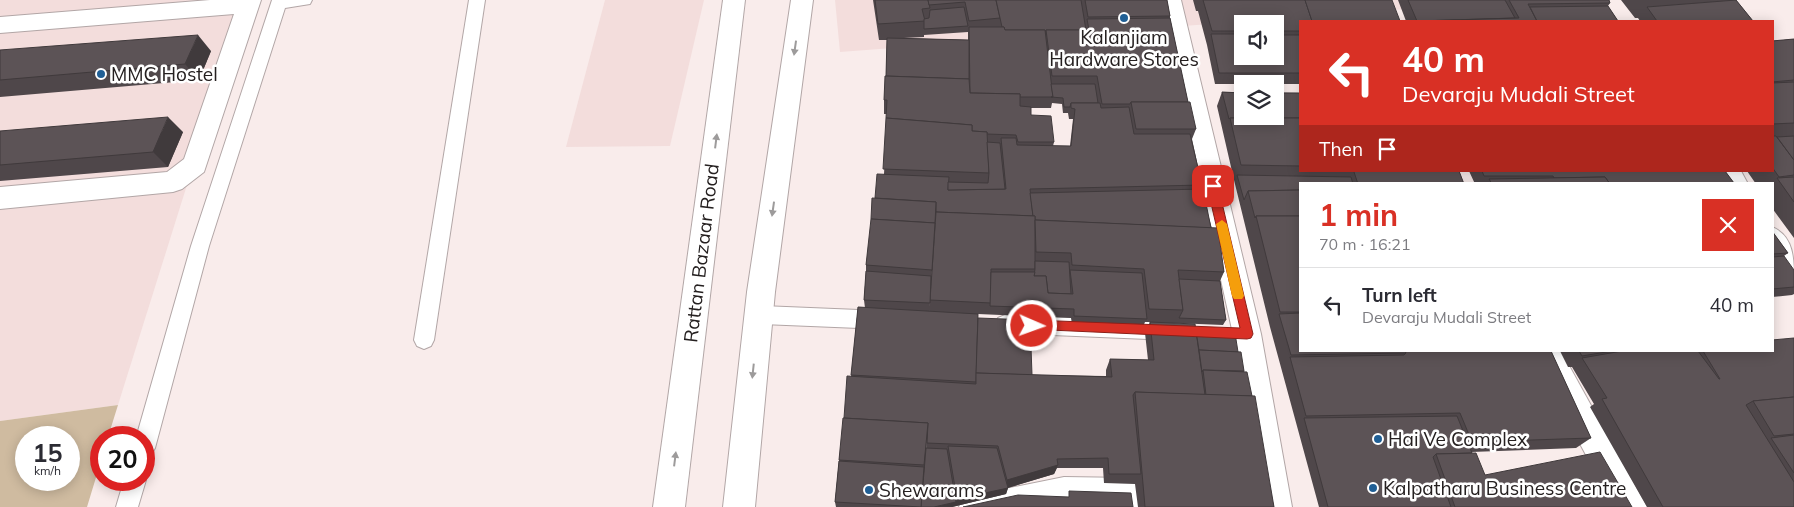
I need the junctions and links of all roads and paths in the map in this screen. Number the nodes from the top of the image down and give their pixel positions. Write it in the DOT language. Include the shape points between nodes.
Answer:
graph roads {
  1 [pos="304,0"];
  2 [pos="478,0"];
  3 [pos="734,0"];
  4 [pos="802,0"];
  5 [pos="1170,0"];
  6 [pos="279,1"];
  7 [pos="249,2"];
  8 [pos="0,25"];
  9 [pos="0,198"];
  10 [pos="1774,241"];
  11 [pos="1794,269"];
  12 [pos="759,315"];
  13 [pos="898,320"];
  14 [pos="988,324"];
  15 [pos="1187,332"];
  16 [pos="424,340"];
  17 [pos="1546,352"];
  18 [pos="150,426"];
  19 [pos="132,491"];
  20 [pos="127,507"];
  21 [pos="669,507"];
  22 [pos="739,507"];
  23 [pos="970,507"];
  24 [pos="1132,507"];
  25 [pos="1276,507"];
  26 [pos="1631,507"];
  1 -- 6 [label="lane"];
  2 -- 16 [label="lane"];
  21 -- 3 [label="street, Rattan Bazaar Road, one-way"];
  4 -- 12 [label="street, one-way"];
  5 -- 25 [label="street" via="1237,334"];
  6 -- 18 [label="lane" via="200,246"];
  7 -- 8 [label="street"];
  7 -- 9 [label="street" via="195,165 172,182"];
  10 -- 11 [label="street"];
  12 -- 13 [label="lane"];
  12 -- 22 [label="street, one-way"];
  14 -- 15 [label="lane"];
  17 -- 26 [label="street"];
  19 -- 20 [label="lane"];
  23 -- 24 [label="lane" via="1064,487 1130,489"];
}
